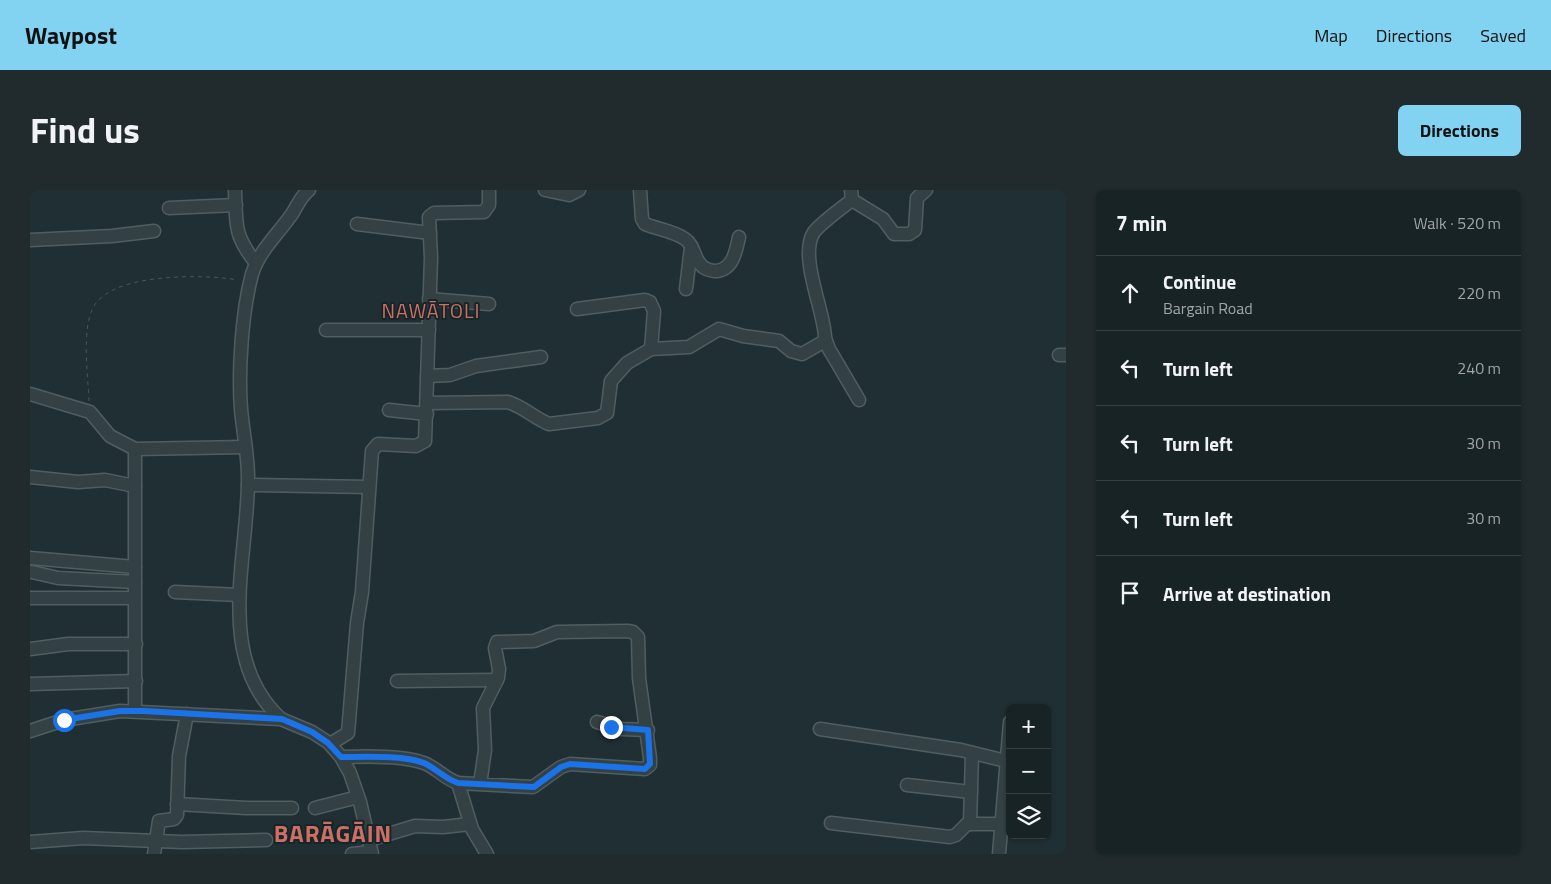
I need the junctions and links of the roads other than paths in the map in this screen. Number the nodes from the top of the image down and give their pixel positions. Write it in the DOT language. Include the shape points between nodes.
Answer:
graph roads {
  1 [pos="235,190"];
  2 [pos="309,190"];
  3 [pos="489,190"];
  4 [pos="545,190"];
  5 [pos="579,190"];
  6 [pos="640,190"];
  7 [pos="926,190"];
  8 [pos="851,195"];
  9 [pos="236,205"];
  10 [pos="168,208"];
  11 [pos="356,224"];
  12 [pos="154,231"];
  13 [pos="430,233"];
  14 [pos="739,237"];
  15 [pos="30,240"];
  16 [pos="692,245"];
  17 [pos="256,263"];
  18 [pos="686,289"];
  19 [pos="430,298"];
  20 [pos="489,304"];
  21 [pos="577,309"];
  22 [pos="326,330"];
  23 [pos="429,330"];
  24 [pos="825,338"];
  25 [pos="651,349"];
  26 [pos="541,357"];
  27 [pos="427,376"];
  28 [pos="30,394"];
  29 [pos="859,400"];
  30 [pos="427,409"];
  31 [pos="389,410"];
  32 [pos="246,447"];
  33 [pos="135,449"];
  34 [pos="30,477"];
  35 [pos="248,485"];
  36 [pos="135,486"];
  37 [pos="368,487"];
  38 [pos="30,558"];
  39 [pos="135,567"];
  40 [pos="32,572"];
  41 [pos="135,582"];
  42 [pos="175,592"];
  43 [pos="239,595"];
  44 [pos="30,598"];
  45 [pos="134,598"];
  46 [pos="136,644"];
  47 [pos="30,649"];
  48 [pos="497,680"];
  49 [pos="136,681"];
  50 [pos="397,681"];
  51 [pos="30,684"];
  52 [pos="135,711"];
  53 [pos="187,714"];
  54 [pos="282,719"];
  55 [pos="597,722"];
  56 [pos="820,729"];
  57 [pos="648,730"];
  58 [pos="30,731"];
  59 [pos="330,744"];
  60 [pos="972,753"];
  61 [pos="341,757"];
  62 [pos="1006,761"];
  63 [pos="458,783"];
  64 [pos="480,784"];
  65 [pos="907,784"];
  66 [pos="971,792"];
  67 [pos="358,797"];
  68 [pos="177,804"];
  69 [pos="292,808"];
  70 [pos="315,808"];
  71 [pos="831,823"];
  72 [pos="470,824"];
  73 [pos="970,824"];
  74 [pos="1001,824"];
  75 [pos="266,840"];
  76 [pos="30,842"];
  77 [pos="155,848"];
  78 [pos="371,849"];
  79 [pos="352,854"];
  80 [pos="487,854"];
  81 [pos="999,854"];
  1 -- 9 [label="street"];
  2 -- 17 [label="street"];
  3 -- 13 [label="street" via="489,205 484,212 430,214"];
  4 -- 5 [label="street" via="568,195"];
  6 -- 16 [label="street" via="645,224 681,236"];
  7 -- 8 [label="street" via="917,198 915,230 898,236 883,218"];
  8 -- 24 [label="street" via="814,233 811,241 812,281"];
  9 -- 10 [label="street"];
  9 -- 17 [label="street" via="240,240"];
  11 -- 13 [label="street"];
  12 -- 15 [label="street"];
  13 -- 19 [label="street"];
  14 -- 16 [label="street" via="732,261 719,271 708,270 701,265"];
  16 -- 18 [label="street"];
  17 -- 32 [label="street" via="250,282 242,349"];
  19 -- 20 [label="street"];
  19 -- 23 [label="street"];
  21 -- 25 [label="street" via="650,302 654,311"];
  22 -- 23 [label="street"];
  23 -- 27 [label="street"];
  24 -- 25 [label="street" via="813,348 797,354 779,341 719,330 689,347"];
  24 -- 29 [label="street"];
  25 -- 30 [label="street" via="617,372 611,381 607,413 598,418 549,424 521,406 508,402"];
  26 -- 27 [label="street" via="476,366 450,375"];
  27 -- 30 [label="street"];
  28 -- 33 [label="street" via="90,412 110,436"];
  30 -- 31 [label="street"];
  30 -- 37 [label="street" via="426,435 422,444 382,443 374,447"];
  32 -- 33 [label="street"];
  32 -- 35 [label="street"];
  33 -- 36 [label="street"];
  34 -- 36 [label="street" via="78,482 105,480"];
  35 -- 37 [label="street"];
  35 -- 43 [label="street"];
  36 -- 39 [label="street"];
  37 -- 59 [label="street" via="362,592 348,733"];
  38 -- 39 [label="street"];
  39 -- 41 [label="street"];
  40 -- 41 [label="street" via="58,578"];
  41 -- 45 [label="street"];
  42 -- 43 [label="street"];
  43 -- 54 [label="street" via="242,636 250,674 272,710"];
  44 -- 45 [label="street"];
  45 -- 46 [label="street"];
  46 -- 47 [label="street" via="68,644"];
  46 -- 49 [label="street"];
  48 -- 50 [label="street"];
  48 -- 57 [label="street" via="497,642 534,641 557,632 633,632 638,637"];
  48 -- 64 [label="street" via="483,708 486,750"];
  49 -- 51 [label="street"];
  49 -- 52 [label="street"];
  52 -- 53 [label="street"];
  52 -- 58 [label="street" via="72,719"];
  53 -- 54 [label="street"];
  53 -- 68 [label="street" via="179,756"];
  54 -- 59 [label="street"];
  55 -- 57 [label="street" via="622,729"];
  56 -- 60 [label="street"];
  57 -- 64 [label="street" via="650,764 645,769 570,764 534,787"];
  59 -- 61 [label="street"];
  60 -- 62 [label="street"];
  60 -- 66 [label="street"];
  61 -- 63 [label="street" via="410,760 432,767 449,781"];
  61 -- 67 [label="street"];
  62 -- 74 [label="street"];
  63 -- 64 [label="street"];
  63 -- 72 [label="street"];
  65 -- 66 [label="street"];
  66 -- 73 [label="street"];
  67 -- 70 [label="street"];
  67 -- 78 [label="street"];
  68 -- 69 [label="street"];
  68 -- 77 [label="street" via="174,819 159,821"];
  71 -- 73 [label="street" via="950,837"];
  72 -- 78 [label="street" via="415,826"];
  72 -- 80 [label="street"];
  73 -- 74 [label="street"];
  74 -- 81 [label="street"];
  75 -- 77 [label="street"];
  76 -- 77 [label="street" via="84,838"];
  78 -- 79 [label="street"];
}
